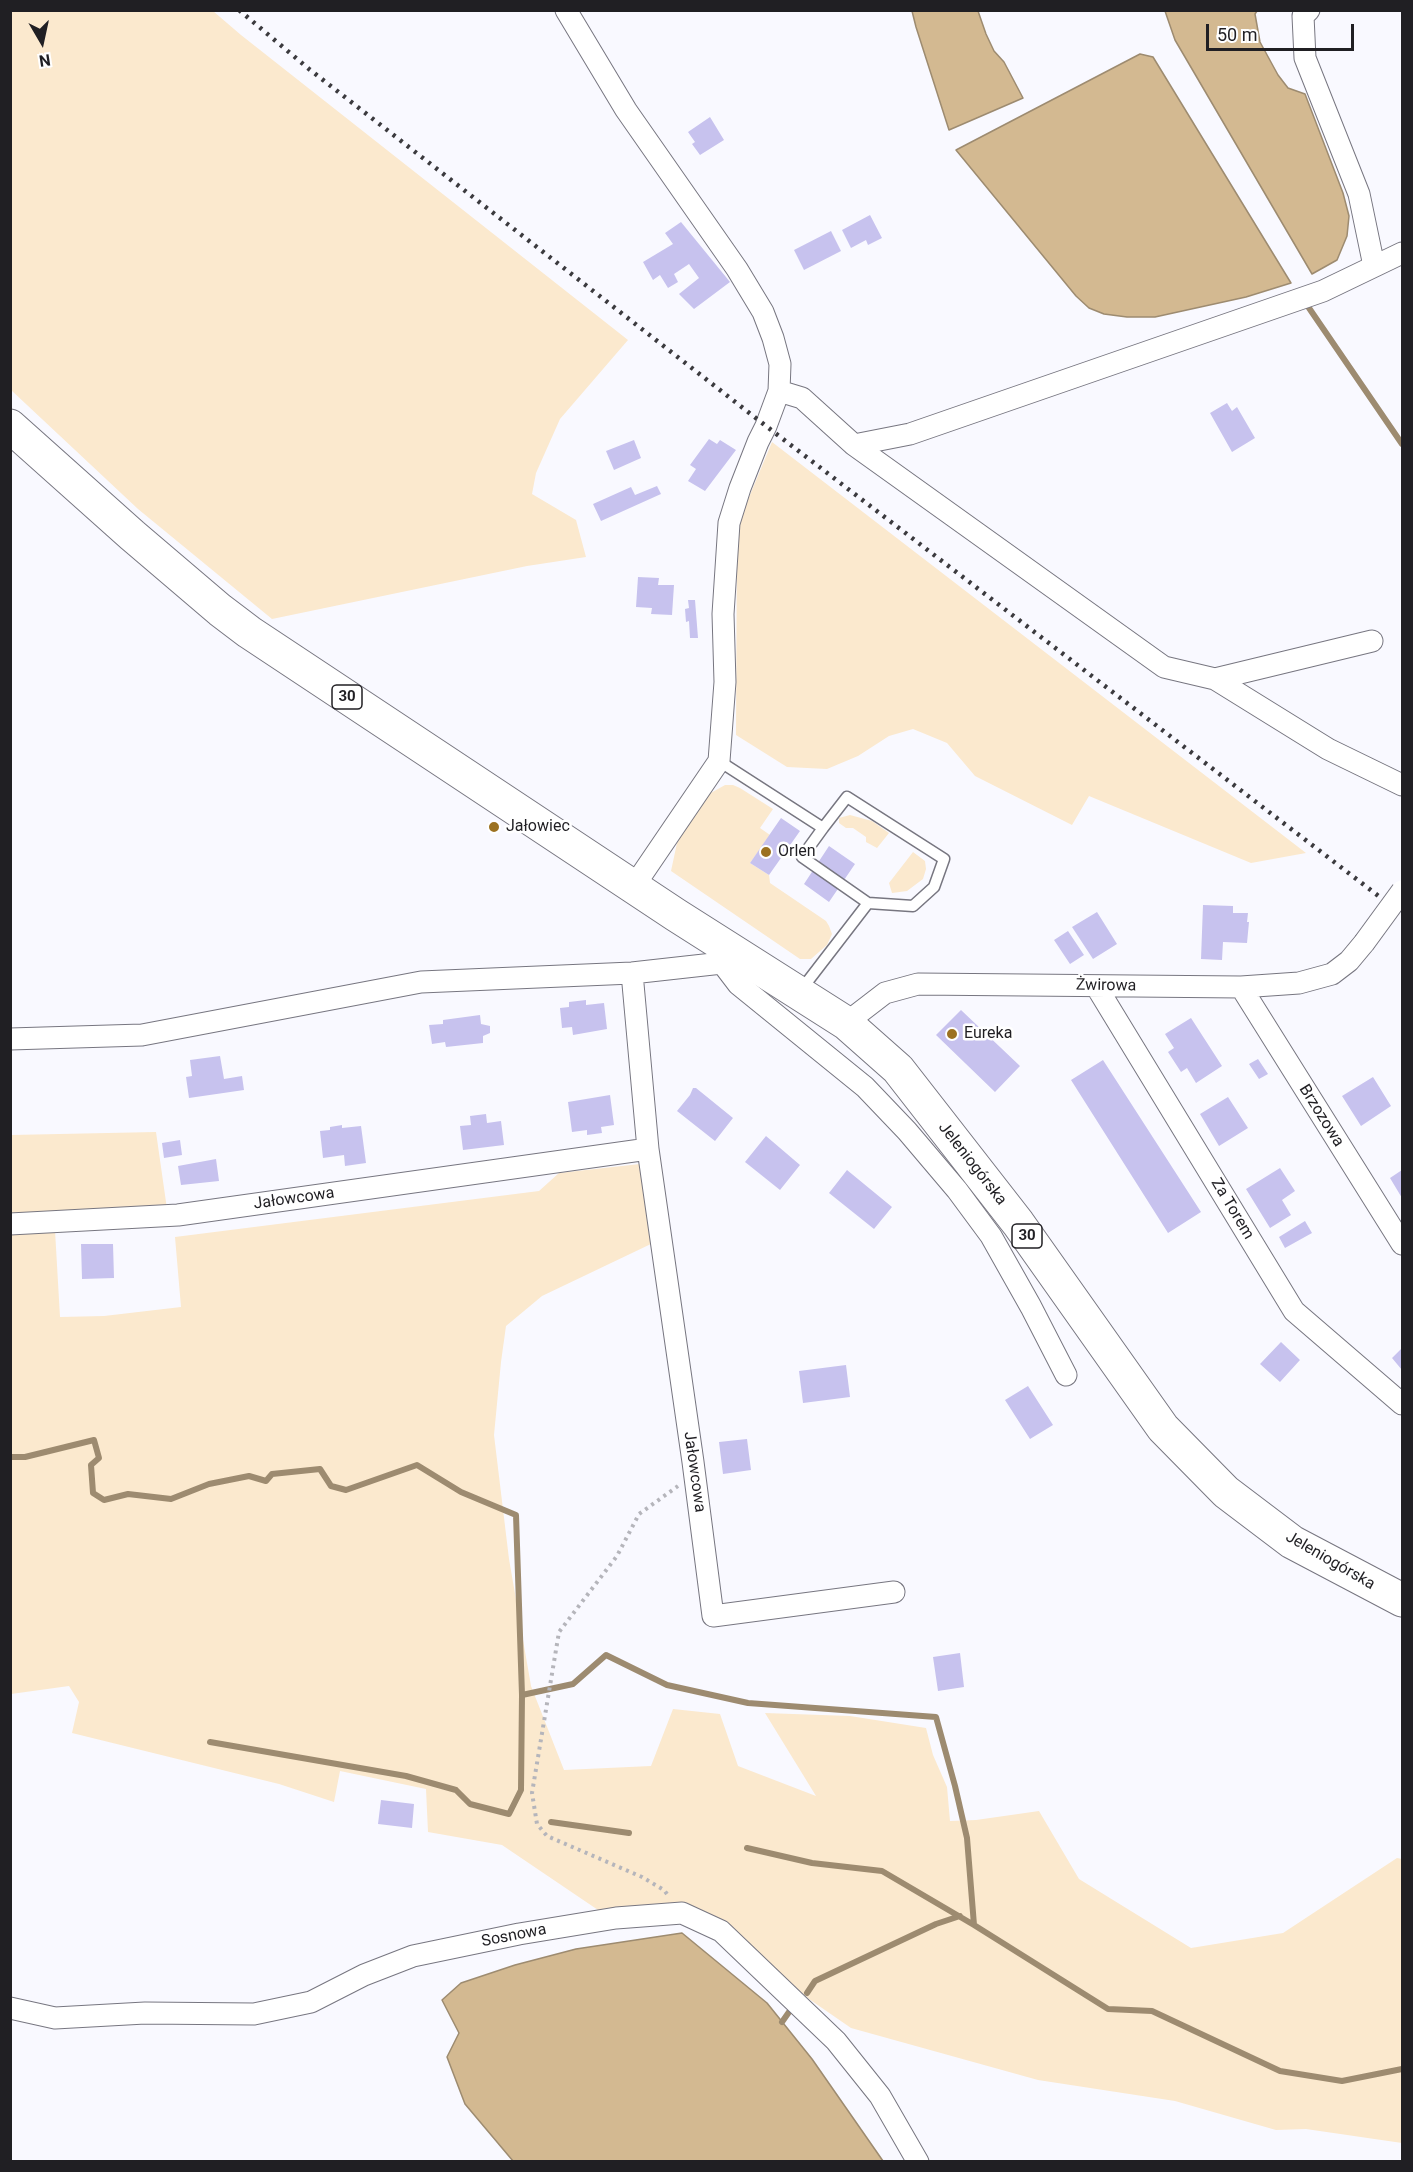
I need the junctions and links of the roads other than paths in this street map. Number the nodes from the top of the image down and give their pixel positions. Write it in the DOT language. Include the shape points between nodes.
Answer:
graph roads {
  1 [pos="566,10"];
  2 [pos="1309,10"];
  3 [pos="1402,253"];
  4 [pos="1374,266"];
  5 [pos="779,390"];
  6 [pos="10,426"];
  7 [pos="854,445"];
  8 [pos="1372,641"];
  9 [pos="1215,679"];
  10 [pos="718,761"];
  11 [pos="1402,785"];
  12 [pos="823,828"];
  13 [pos="634,886"];
  14 [pos="1402,891"];
  15 [pos="868,903"];
  16 [pos="732,959"];
  17 [pos="632,974"];
  18 [pos="1096,986"];
  19 [pos="1241,987"];
  20 [pos="799,993"];
  21 [pos="846,1023"];
  22 [pos="10,1038"];
  23 [pos="648,1149"];
  24 [pos="10,1224"];
  25 [pos="1402,1244"];
  26 [pos="1066,1375"];
  27 [pos="1402,1404"];
  28 [pos="894,1592"];
  29 [pos="1402,1600"];
  30 [pos="10,2008"];
  31 [pos="918,2162"];
  1 -- 5 [label="street" via="626,110 738,269 763,312 780,363"];
  2 -- 4 [label="street" via="1303,16 1305,58 1359,194"];
  3 -- 4 [label="street"];
  4 -- 7 [label="street" via="1323,291 1103,369 910,434"];
  5 -- 7 [label="street" via="802,398"];
  5 -- 10 [label="street" via="729,523 723,614 725,682"];
  6 -- 13 [label="main road, 30" via="249,632"];
  7 -- 9 [label="street" via="1164,667"];
  8 -- 9 [label="street"];
  9 -- 11 [label="street" via="1328,749"];
  10 -- 12 [label="lane"];
  10 -- 13 [label="street"];
  12 -- 15 [label="lane" via="802,857"];
  12 -- 15 [label="lane" via="847,797 944,859 934,887 913,906"];
  13 -- 16 [label="main road, Jeleniogórska / 30"];
  14 -- 19 [label="street, Żwirowa, bridge" via="1364,944 1342,967 1323,978 1299,984"];
  15 -- 20 [label="lane"];
  16 -- 17 [label="street"];
  16 -- 20 [label="main road, Jeleniogórska / 30"];
  16 -- 26 [label="street" via="738,984 865,1087 957,1190 991,1236"];
  17 -- 22 [label="street" via="421,982 142,1035"];
  17 -- 23 [label="street, Jałowcowa"];
  18 -- 19 [label="street, Żwirowa"];
  18 -- 21 [label="street, Żwirowa" via="918,984 885,993"];
  18 -- 27 [label="street, Za Torem" via="1294,1311"];
  19 -- 25 [label="street, Brzozowa"];
  20 -- 21 [label="main road, Jeleniogórska / 30"];
  21 -- 29 [label="main road, Jeleniogórska / 30" via="898,1069 1018,1223 1163,1428 1226,1492 1292,1542"];
  23 -- 24 [label="street, Jałowcowa" via="178,1215"];
  23 -- 28 [label="street, Jałowcowa" via="713,1616"];
  30 -- 31 [label="street, Sosnowa" via="55,2018 145,2013 255,2014 311,2002 413,1956 616,1918 682,1913 722,1931 837,2041 880,2096"];
}
